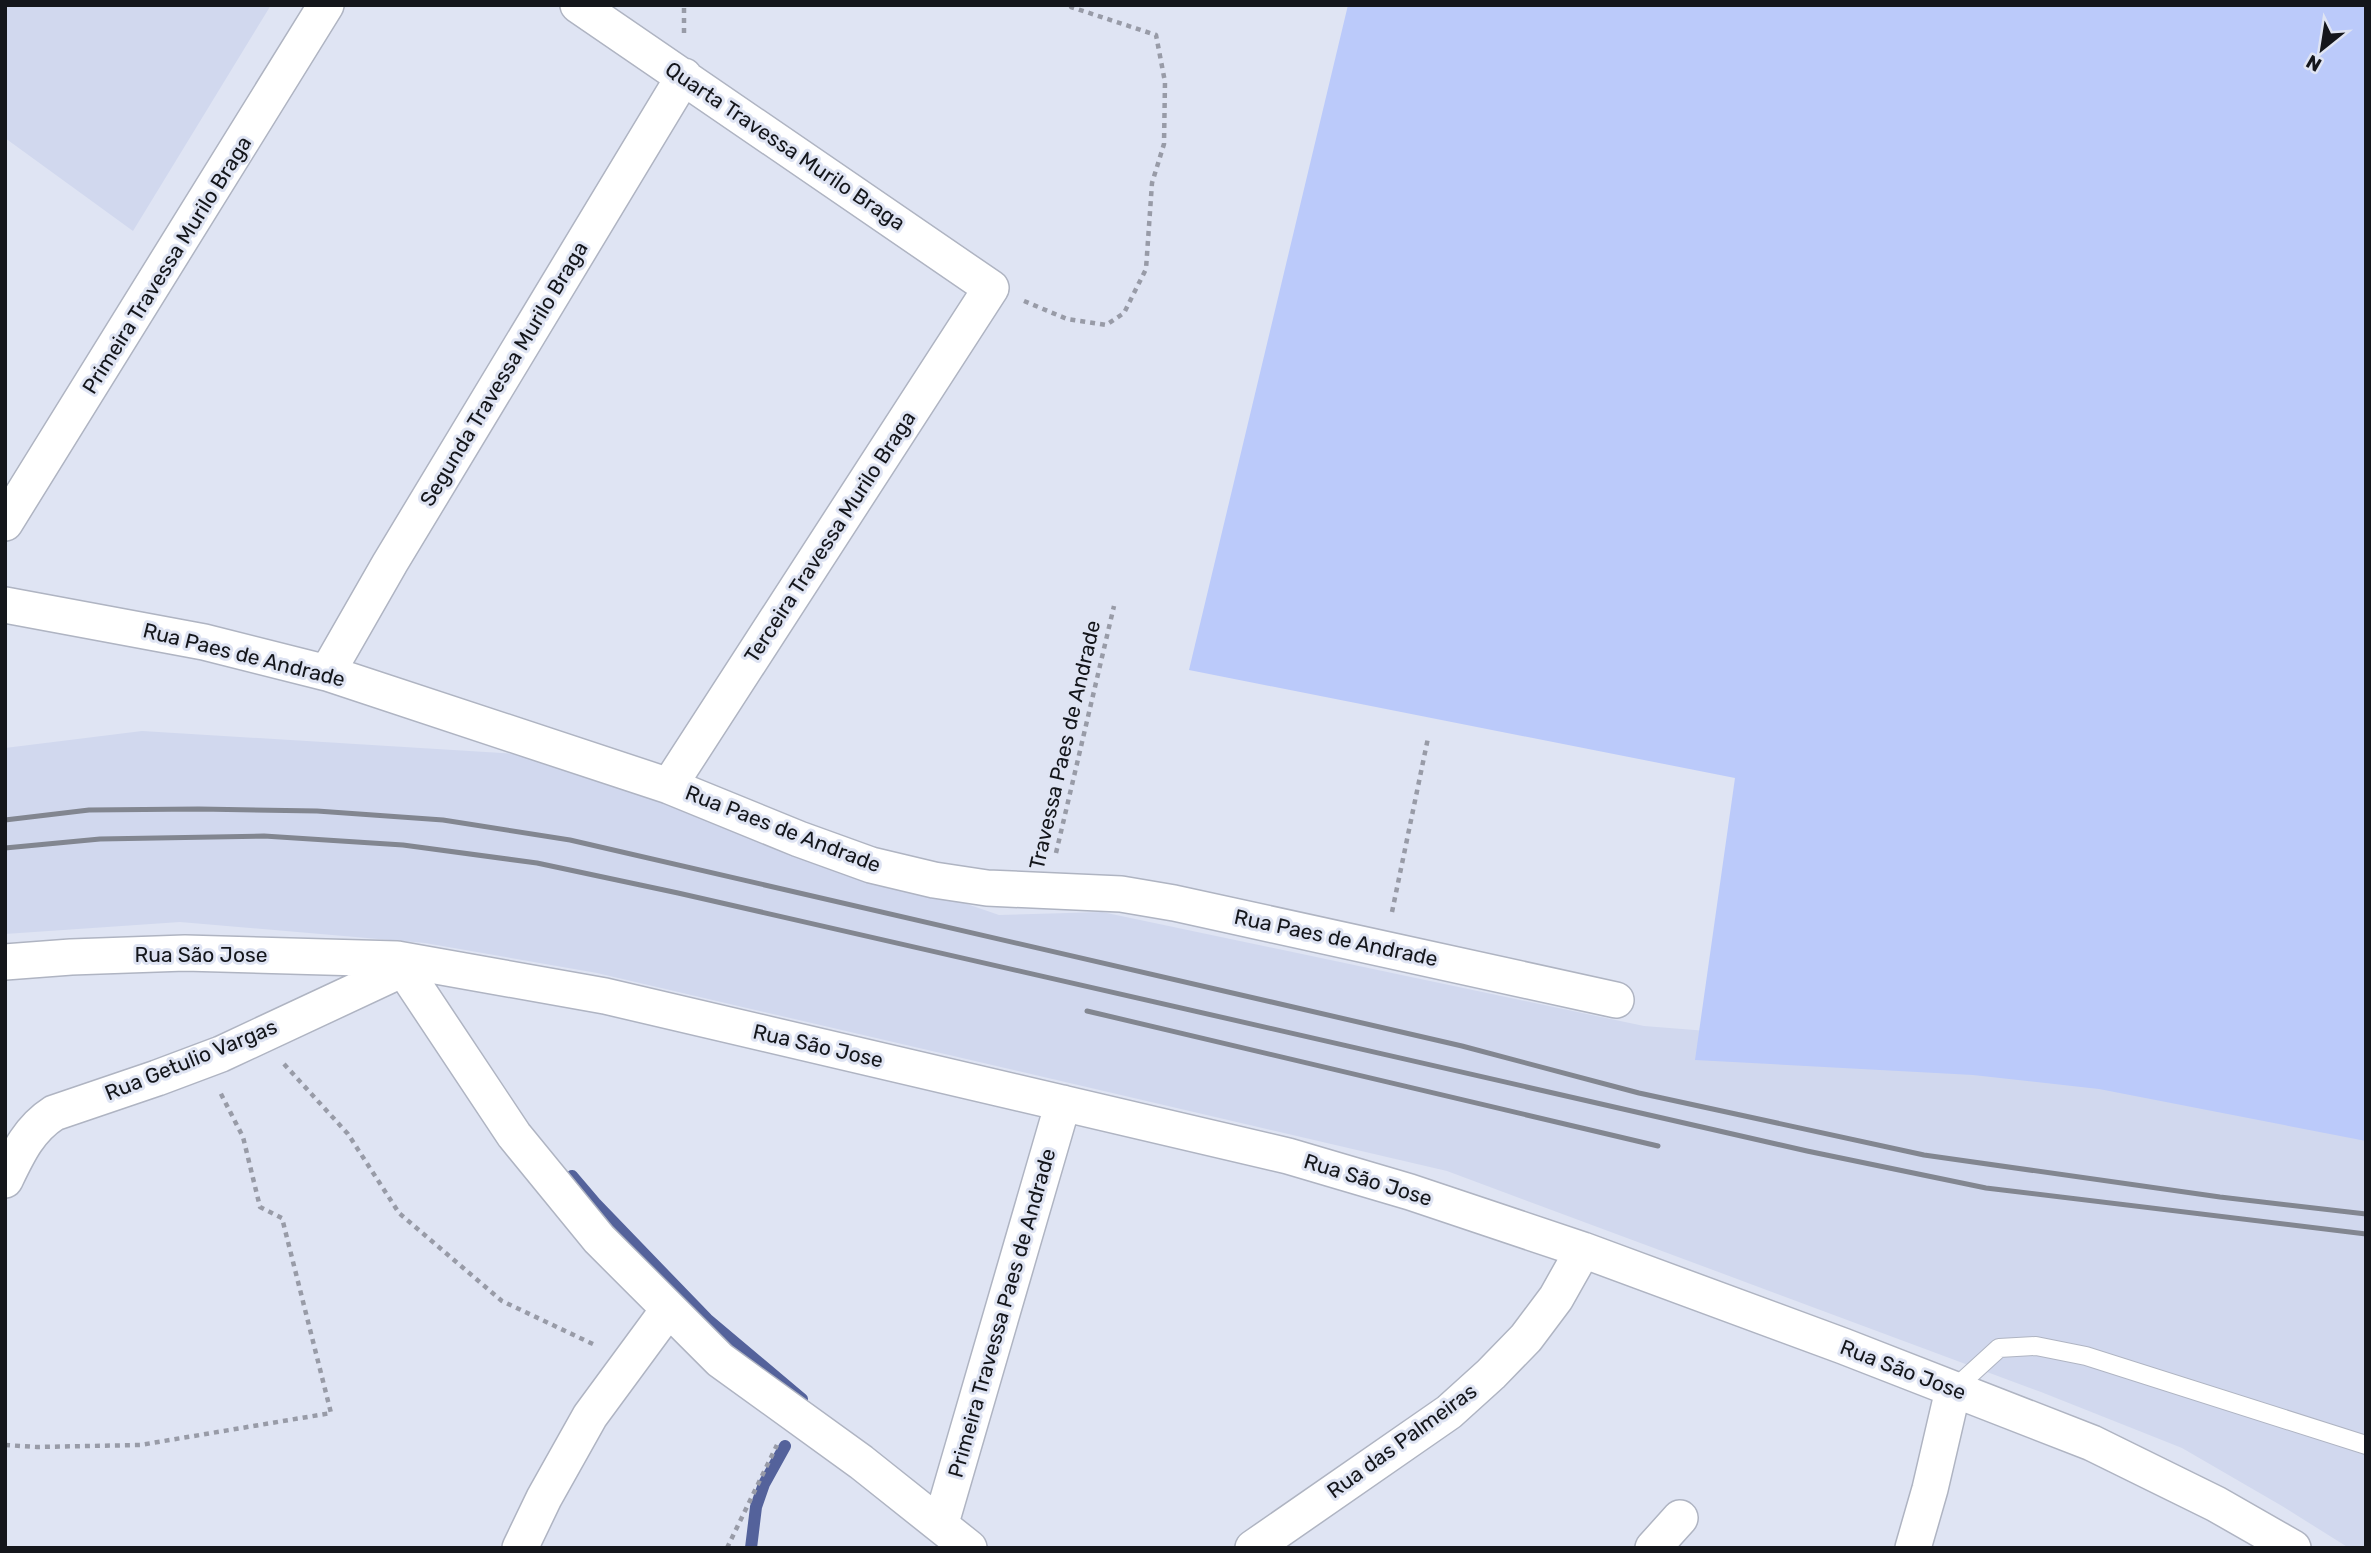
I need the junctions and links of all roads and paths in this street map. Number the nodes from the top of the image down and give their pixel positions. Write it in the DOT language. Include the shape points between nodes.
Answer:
graph roads {
  1 [pos="327,5"];
  2 [pos="578,5"];
  3 [pos="1071,5"];
  4 [pos="684,76"];
  5 [pos="991,288"];
  6 [pos="5,523"];
  7 [pos="5,605"];
  8 [pos="1114,606"];
  9 [pos="327,673"];
  10 [pos="1428,738"];
  11 [pos="669,786"];
  12 [pos="1047,892"];
  13 [pos="1384,948"];
  14 [pos="5,962"];
  15 [pos="400,964"];
  16 [pos="1616,1000"];
  17 [pos="258,1036"];
  18 [pos="204,1060"];
  19 [pos="1063,1103"];
  20 [pos="5,1180"];
  21 [pos="1583,1250"];
  22 [pos="668,1310"];
  23 [pos="629,1362"];
  24 [pos="1953,1390"];
  25 [pos="794,1413"];
  26 [pos="5,1445"];
  27 [pos="2366,1445"];
  28 [pos="1681,1518"];
  29 [pos="941,1523"];
  30 [pos="520,1548"];
  31 [pos="727,1548"];
  32 [pos="969,1548"];
  33 [pos="1253,1548"];
  34 [pos="1653,1548"];
  35 [pos="1913,1548"];
  36 [pos="2293,1548"];
  1 -- 6 [label="street, Primeira Travessa Murilo Braga"];
  2 -- 4 [label="street, Quarta Travessa Murilo Braga"];
  3 -- 5 [label="path" via="1156,35 1165,82 1164,144 1152,183 1146,269 1125,313 1106,325 1067,319"];
  4 -- 5 [label="street, Quarta Travessa Murilo Braga"];
  4 -- 9 [label="street, Segunda Travessa Murilo Braga"];
  5 -- 11 [label="street, Terceira Travessa Murilo Braga"];
  7 -- 9 [label="street, Rua Paes de Andrade" via="204,642"];
  8 -- 12 [label="path, Travessa Paes de Andrade"];
  9 -- 11 [label="street, Rua Paes de Andrade"];
  10 -- 13 [label="path"];
  11 -- 12 [label="street, Rua Paes de Andrade" via="872,865 934,880"];
  12 -- 13 [label="street, Rua Paes de Andrade" via="1121,894"];
  13 -- 16 [label="street, Rua Paes de Andrade"];
  14 -- 15 [label="street, Rua São Jose" via="185,953"];
  15 -- 17 [label="street, Rua Getulio Vargas"];
  15 -- 19 [label="street, Rua São Jose" via="605,996"];
  15 -- 22 [label="street" via="513,1135 599,1239"];
  17 -- 18 [label="street, Rua Getulio Vargas"];
  17 -- 23 [label="path" via="348,1135 400,1213 502,1301"];
  18 -- 20 [label="street, Rua Getulio Vargas" via="39,1122"];
  18 -- 26 [label="path" via="243,1137 260,1207 282,1218 331,1413 140,1445"];
  19 -- 21 [label="street, Rua São Jose" via="1289,1156"];
  19 -- 29 [label="street, Primeira Travessa Paes de Andrade"];
  21 -- 24 [label="street, Rua São Jose"];
  21 -- 33 [label="street, Rua das Palmeiras" via="1533,1328 1449,1412"];
  22 -- 23 [label="street"];
  22 -- 25 [label="street" via="720,1360"];
  23 -- 30 [label="street" via="590,1416"];
  24 -- 27 [label="lane" via="1999,1348 2036,1346 2086,1356"];
  24 -- 35 [label="street"];
  24 -- 36 [label="street, Rua São Jose" via="2092,1443"];
  25 -- 29 [label="street"];
  25 -- 31 [label="path"];
  28 -- 34 [label="street"];
  29 -- 32 [label="street"];
}
